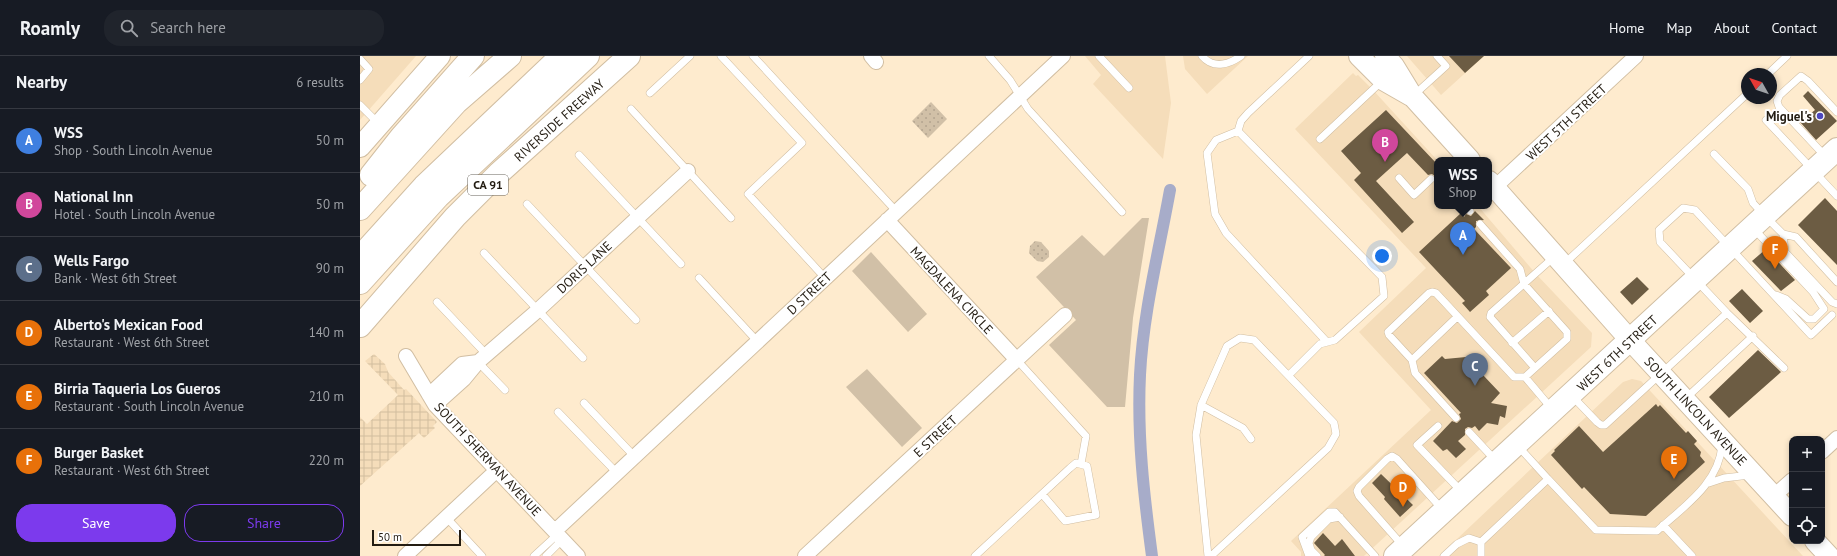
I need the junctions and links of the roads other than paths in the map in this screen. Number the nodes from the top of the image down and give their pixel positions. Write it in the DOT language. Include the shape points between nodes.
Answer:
graph roads {
  1 [pos="440,56"];
  2 [pos="473,56"];
  3 [pos="510,56"];
  4 [pos="561,56"];
  5 [pos="588,56"];
  6 [pos="629,56"];
  7 [pos="690,56"];
  8 [pos="721,56"];
  9 [pos="753,56"];
  10 [pos="989,56"];
  11 [pos="1064,56"];
  12 [pos="1099,56"];
  13 [pos="1202,56"];
  14 [pos="1241,56"];
  15 [pos="1309,56"];
  16 [pos="1359,56"];
  17 [pos="1385,56"];
  18 [pos="1437,56"];
  19 [pos="1636,56"];
  20 [pos="1787,56"];
  21 [pos="360,59"];
  22 [pos="1774,68"];
  23 [pos="360,80"];
  24 [pos="1383,80"];
  25 [pos="1129,88"];
  26 [pos="650,93"];
  27 [pos="1020,96"];
  28 [pos="1413,97"];
  29 [pos="1741,99"];
  30 [pos="360,105"];
  31 [pos="631,109"];
  32 [pos="1837,112"];
  33 [pos="1766,120"];
  34 [pos="379,125"];
  35 [pos="1238,131"];
  36 [pos="1320,139"];
  37 [pos="360,147"];
  38 [pos="1714,154"];
  39 [pos="579,155"];
  40 [pos="1463,155"];
  41 [pos="1829,159"];
  42 [pos="688,171"];
  43 [pos="1399,178"];
  44 [pos="1431,179"];
  45 [pos="1492,184"];
  46 [pos="360,189"];
  47 [pos="1837,196"];
  48 [pos="527,204"];
  49 [pos="360,209"];
  50 [pos="1122,212"];
  51 [pos="891,215"];
  52 [pos="638,218"];
  53 [pos="731,218"];
  54 [pos="1759,221"];
  55 [pos="1480,224"];
  56 [pos="1783,234"];
  57 [pos="1731,248"];
  58 [pos="484,253"];
  59 [pos="360,257"];
  60 [pos="1559,260"];
  61 [pos="681,264"];
  62 [pos="586,266"];
  63 [pos="698,278"];
  64 [pos="824,278"];
  65 [pos="1696,280"];
  66 [pos="1837,282"];
  67 [pos="360,283"];
  68 [pos="1524,284"];
  69 [pos="1772,293"];
  70 [pos="437,302"];
  71 [pos="1837,304"];
  72 [pos="537,310"];
  73 [pos="1548,311"];
  74 [pos="1727,313"];
  75 [pos="1064,315"];
  76 [pos="1832,315"];
  77 [pos="1457,317"];
  78 [pos="636,320"];
  79 [pos="360,326"];
  80 [pos="1753,336"];
  81 [pos="1630,340"];
  82 [pos="757,341"];
  83 [pos="1327,342"];
  84 [pos="1512,343"];
  85 [pos="406,356"];
  86 [pos="482,358"];
  87 [pos="583,358"];
  88 [pos="1017,360"];
  89 [pos="1412,360"];
  90 [pos="1535,368"];
  91 [pos="1784,368"];
  92 [pos="1661,373"];
  93 [pos="1289,375"];
  94 [pos="1525,377"];
  95 [pos="505,390"];
  96 [pos="1571,395"];
  97 [pos="1685,399"];
  98 [pos="432,400"];
  99 [pos="584,403"];
  100 [pos="1201,405"];
  101 [pos="1554,410"];
  102 [pos="558,412"];
  103 [pos="1456,418"];
  104 [pos="1438,426"];
  105 [pos="1469,432"];
  106 [pos="1251,438"];
  107 [pos="1837,438"];
  108 [pos="1723,440"];
  109 [pos="1517,445"];
  110 [pos="1825,449"];
  111 [pos="634,456"];
  112 [pos="1497,462"];
  113 [pos="1081,464"];
  114 [pos="497,470"];
  115 [pos="616,472"];
  116 [pos="1754,475"];
  117 [pos="1548,479"];
  118 [pos="1709,483"];
  119 [pos="1789,483"];
  120 [pos="1042,494"];
  121 [pos="1463,494"];
  122 [pos="1774,496"];
  123 [pos="1444,511"];
  124 [pos="1789,513"];
  125 [pos="1338,514"];
  126 [pos="446,517"];
  127 [pos="1663,525"];
  128 [pos="558,535"];
  129 [pos="1481,542"];
  130 [pos="1818,544"];
  131 [pos="1400,552"];
  132 [pos="405,556"];
  133 [pos="482,556"];
  134 [pos="534,556"];
  135 [pos="546,556"];
  136 [pos="578,556"];
  137 [pos="805,556"];
  138 [pos="975,556"];
  139 [pos="1209,556"];
  140 [pos="1309,556"];
  141 [pos="1317,556"];
  142 [pos="1375,556"];
  143 [pos="1444,556"];
  144 [pos="1481,556"];
  145 [pos="1692,556"];
  146 [pos="1829,556"];
  1 -- 34 [label="main road"];
  2 -- 46 [label="main road" via="401,137"];
  3 -- 49 [label="main road" via="456,103"];
  4 -- 59 [label="main road" via="424,186"];
  5 -- 67 [label="main road" via="438,197"];
  6 -- 79 [label="main road, RIVERSIDE FREEWAY / CA 91" via="498,174 455,217"];
  7 -- 26 [label="lane"];
  8 -- 64 [label="lane" via="802,143 748,194"];
  9 -- 51 [label="lane"];
  10 -- 27 [label="lane"];
  11 -- 27 [label="street, D STREET"];
  12 -- 25 [label="lane"];
  13 -- 14 [label="lane" via="1218,65 1227,64"];
  15 -- 35 [label="lane" via="1248,113 1241,121"];
  16 -- 24 [label="main road"];
  17 -- 28 [label="main road"];
  18 -- 28 [label="lane" via="1446,66"];
  19 -- 45 [label="street, WEST 5TH STREET"];
  20 -- 22 [label="lane"];
  21 -- 23 [label="lane" via="369,69"];
  24 -- 28 [label="main road"];
  24 -- 36 [label="lane"];
  27 -- 50 [label="lane" via="1028,109"];
  27 -- 51 [label="street, D STREET"];
  28 -- 40 [label="main road"];
  29 -- 60 [label="lane"];
  30 -- 34 [label="lane"];
  31 -- 42 [label="lane"];
  32 -- 41 [label="lane" via="1801,76 1777,101 1779,107"];
  33 -- 41 [label="lane"];
  34 -- 37 [label="main road"];
  35 -- 83 [label="lane" via="1216,140 1207,153 1215,214 1226,233"];
  35 -- 83 [label="lane" via="1382,276 1384,296 1335,340"];
  38 -- 54 [label="lane" via="1748,189"];
  39 -- 52 [label="lane"];
  41 -- 47 [label="lane"];
  41 -- 54 [label="main road, WEST 6TH STREET"];
  42 -- 52 [label="street, DORIS LANE"];
  42 -- 53 [label="lane"];
  43 -- 44 [label="lane" via="1414,195"];
  45 -- 60 [label="main road, SOUTH LINCOLN AVENUE"];
  48 -- 62 [label="lane"];
  51 -- 64 [label="street, D STREET"];
  51 -- 88 [label="street, MAGDALENA CIRCLE"];
  52 -- 61 [label="lane"];
  52 -- 62 [label="street, DORIS LANE"];
  54 -- 56 [label="lane"];
  54 -- 57 [label="main road, WEST 6TH STREET"];
  54 -- 69 [label="lane" via="1824,309 1814,319 1808,319 1786,299"];
  55 -- 68 [label="lane" via="1520,269"];
  56 -- 66 [label="lane" via="1796,237"];
  56 -- 71 [label="lane" via="1785,252 1832,302"];
  57 -- 65 [label="main road, WEST 6TH STREET"];
  57 -- 65 [label="lane" via="1695,210 1683,208 1673,217 1659,230 1660,242"];
  57 -- 69 [label="lane"];
  58 -- 72 [label="lane"];
  60 -- 68 [label="lane"];
  60 -- 81 [label="main road, SOUTH LINCOLN AVENUE"];
  62 -- 72 [label="street, DORIS LANE"];
  62 -- 78 [label="lane"];
  63 -- 82 [label="lane"];
  64 -- 82 [label="street, D STREET"];
  65 -- 74 [label="lane"];
  65 -- 81 [label="main road, WEST 6TH STREET"];
  68 -- 73 [label="lane"];
  68 -- 84 [label="lane" via="1491,313 1490,317"];
  69 -- 76 [label="lane" via="1811,335"];
  70 -- 86 [label="lane"];
  72 -- 86 [label="street, DORIS LANE"];
  72 -- 87 [label="lane"];
  73 -- 84 [label="lane"];
  73 -- 90 [label="lane" via="1567,332 1568,339"];
  74 -- 80 [label="lane"];
  74 -- 92 [label="lane"];
  75 -- 88 [label="street, E STREET"];
  77 -- 89 [label="lane"];
  77 -- 89 [label="lane" via="1432,292 1390,329 1389,336"];
  77 -- 94 [label="lane" via="1514,377"];
  80 -- 91 [label="lane"];
  80 -- 97 [label="lane"];
  81 -- 92 [label="main road, SOUTH LINCOLN AVENUE"];
  81 -- 96 [label="main road, WEST 6TH STREET"];
  82 -- 111 [label="street, D STREET"];
  83 -- 93 [label="lane" via="1320,344"];
  84 -- 90 [label="lane"];
  85 -- 98 [label="street, SOUTH SHERMAN AVENUE"];
  86 -- 95 [label="lane"];
  86 -- 98 [label="street, DORIS LANE" via="462,364"];
  88 -- 113 [label="lane" via="1086,436"];
  88 -- 137 [label="street, E STREET"];
  89 -- 103 [label="lane" via="1415,373"];
  90 -- 94 [label="lane"];
  92 -- 96 [label="lane" via="1605,425 1601,425"];
  92 -- 97 [label="main road, SOUTH LINCOLN AVENUE"];
  93 -- 100 [label="lane" via="1254,340 1240,338 1227,346"];
  93 -- 139 [label="lane" via="1334,423 1336,434 1328,448"];
  94 -- 101 [label="lane"];
  96 -- 101 [label="main road, WEST 6TH STREET"];
  97 -- 108 [label="main road, SOUTH LINCOLN AVENUE"];
  98 -- 114 [label="street, SOUTH SHERMAN AVENUE"];
  99 -- 111 [label="lane"];
  100 -- 106 [label="lane" via="1243,428"];
  100 -- 139 [label="lane" via="1196,435"];
  101 -- 109 [label="main road, WEST 6TH STREET"];
  102 -- 115 [label="lane"];
  104 -- 121 [label="lane" via="1417,445"];
  105 -- 112 [label="lane"];
  107 -- 110 [label="street"];
  108 -- 116 [label="main road, SOUTH LINCOLN AVENUE"];
  108 -- 118 [label="lane" via="1720,458"];
  109 -- 112 [label="main road, WEST 6TH STREET"];
  109 -- 117 [label="lane"];
  111 -- 115 [label="street, D STREET"];
  112 -- 121 [label="main road, WEST 6TH STREET"];
  113 -- 120 [label="lane" via="1076,463"];
  113 -- 120 [label="lane" via="1087,466 1096,515 1065,521"];
  114 -- 126 [label="street"];
  114 -- 128 [label="street, SOUTH SHERMAN AVENUE"];
  115 -- 128 [label="street, D STREET"];
  116 -- 118 [label="lane" via="1724,478"];
  116 -- 122 [label="main road, SOUTH LINCOLN AVENUE"];
  117 -- 127 [label="lane" via="1596,530 1657,531"];
  117 -- 129 [label="lane"];
  118 -- 127 [label="lane"];
  119 -- 122 [label="street"];
  120 -- 138 [label="lane"];
  121 -- 123 [label="main road, WEST 6TH STREET"];
  122 -- 124 [label="main road, SOUTH LINCOLN AVENUE"];
  123 -- 131 [label="main road, WEST 6TH STREET"];
  123 -- 131 [label="lane" via="1397,459 1392,456 1387,459 1357,491"];
  125 -- 140 [label="lane" via="1329,512 1302,537"];
  125 -- 141 [label="lane" via="1329,519 1311,537 1311,550"];
  125 -- 142 [label="lane"];
  126 -- 132 [label="street"];
  126 -- 133 [label="lane"];
  127 -- 145 [label="lane"];
  128 -- 134 [label="lane"];
  128 -- 135 [label="lane"];
  128 -- 136 [label="street, SOUTH SHERMAN AVENUE"];
  129 -- 143 [label="lane" via="1468,538"];
  129 -- 144 [label="lane"];
  130 -- 146 [label="main road"];
}
